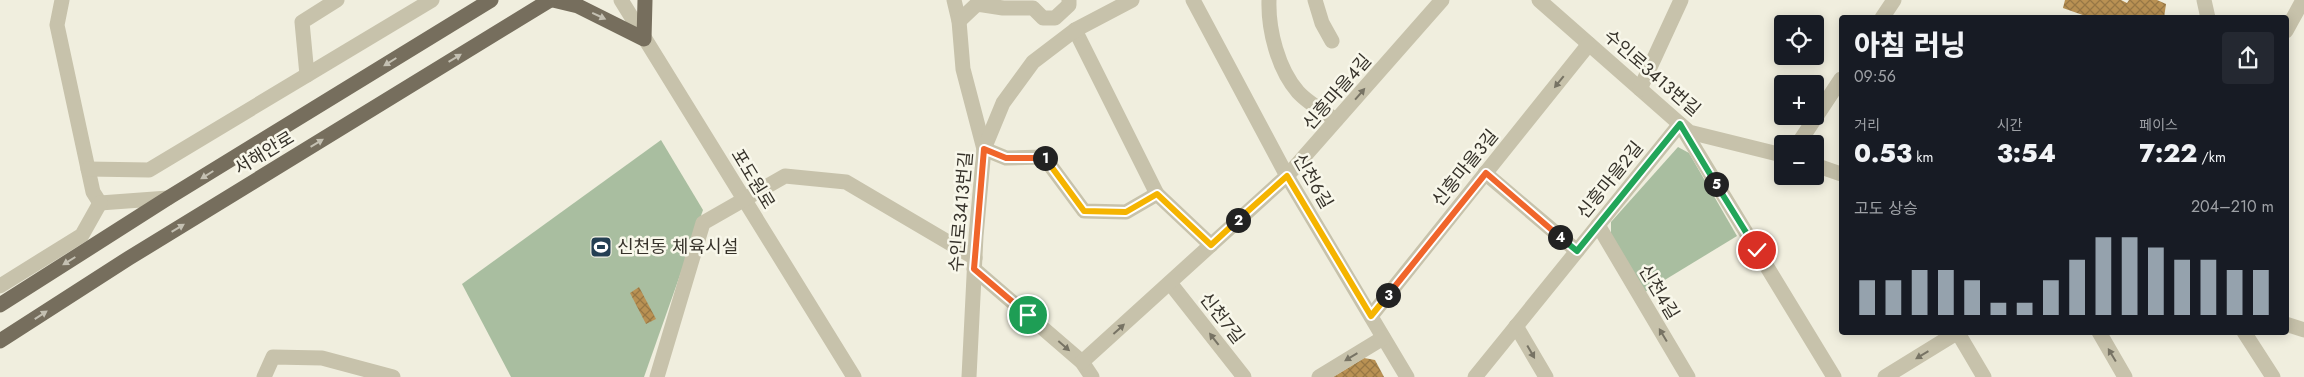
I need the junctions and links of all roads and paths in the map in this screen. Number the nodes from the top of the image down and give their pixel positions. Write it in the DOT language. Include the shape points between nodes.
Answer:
graph roads {
  1 [pos="62,0"];
  2 [pos="337,0"];
  3 [pos="432,0"];
  4 [pos="491,0"];
  5 [pos="552,0"];
  6 [pos="621,0"];
  7 [pos="645,0"];
  8 [pos="954,0"];
  9 [pos="1069,0"];
  10 [pos="1132,0"];
  11 [pos="1193,0"];
  12 [pos="1269,0"];
  13 [pos="1315,0"];
  14 [pos="1442,0"];
  15 [pos="1539,0"];
  16 [pos="1681,0"];
  17 [pos="1894,0"];
  18 [pos="2204,0"];
  19 [pos="2303,0"];
  20 [pos="977,2"];
  21 [pos="1884,15"];
  22 [pos="2207,15"];
  23 [pos="960,21"];
  24 [pos="2289,26"];
  25 [pos="1075,30"];
  26 [pos="644,39"];
  27 [pos="1332,41"];
  28 [pos="1589,44"];
  29 [pos="308,75"];
  30 [pos="1839,82"];
  31 [pos="1640,89"];
  32 [pos="1336,120"];
  33 [pos="1680,124"];
  34 [pos="1804,135"];
  35 [pos="984,149"];
  36 [pos="1774,153"];
  37 [pos="88,168"];
  38 [pos="1824,168"];
  39 [pos="1486,173"];
  40 [pos="1839,173"];
  41 [pos="1287,176"];
  42 [pos="1157,194"];
  43 [pos="168,198"];
  44 [pos="100,203"];
  45 [pos="1598,226"];
  46 [pos="1211,245"];
  47 [pos="1577,251"];
  48 [pos="974,264"];
  49 [pos="1170,283"];
  50 [pos="0,286"];
  51 [pos="0,305"];
  52 [pos="1371,316"];
  53 [pos="2289,325"];
  54 [pos="1516,326"];
  55 [pos="2304,330"];
  56 [pos="1955,335"];
  57 [pos="1959,335"];
  58 [pos="2101,335"];
  59 [pos="2246,335"];
  60 [pos="1384,338"];
  61 [pos="0,341"];
  62 [pos="1082,362"];
  63 [pos="264,377"];
  64 [pos="392,377"];
  65 [pos="657,377"];
  66 [pos="854,377"];
  67 [pos="969,377"];
  68 [pos="1092,377"];
  69 [pos="1244,377"];
  70 [pos="1319,377"];
  71 [pos="1407,377"];
  72 [pos="1475,377"];
  73 [pos="1546,377"];
  74 [pos="1688,377"];
  75 [pos="1834,377"];
  76 [pos="1885,377"];
  77 [pos="1984,377"];
  78 [pos="2125,377"];
  79 [pos="2273,377"];
  1 -- 37 [label="street" via="57,25"];
  2 -- 29 [label="street" via="302,22"];
  3 -- 29 [label="street"];
  4 -- 43 [label="main road, 서해안로, one-way"];
  5 -- 26 [label="main road, one-way" via="578,6"];
  61 -- 5 [label="main road, 서해안로, one-way" via="129,258"];
  6 -- 26 [label="street, 포도원로"];
  7 -- 26 [label="main road"];
  8 -- 23 [label="street"];
  9 -- 20 [label="street" via="1069,5 1056,18 1043,18 1033,8 1003,8"];
  10 -- 25 [label="street, 수인로3413번길"];
  11 -- 41 [label="street, 신천6길"];
  12 -- 32 [label="street" via="1281,65 1298,93"];
  13 -- 27 [label="street"];
  32 -- 14 [label="street, 신흥마을4길, one-way"];
  15 -- 28 [label="street, 수인로3413번길"];
  16 -- 31 [label="street"];
  17 -- 21 [label="street"];
  18 -- 22 [label="street"];
  19 -- 24 [label="street"];
  20 -- 23 [label="street"];
  23 -- 35 [label="street" via="963,69"];
  25 -- 35 [label="street, 수인로3413번길" via="1033,62 1003,103"];
  25 -- 42 [label="street"];
  26 -- 66 [label="street, 포도원로"];
  28 -- 31 [label="street, 수인로3413번길"];
  28 -- 39 [label="street, 신흥마을3길, one-way"];
  29 -- 37 [label="street" via="150,170"];
  30 -- 34 [label="street"];
  31 -- 33 [label="street, 수인로3413번길"];
  32 -- 41 [label="street, 신흥마을4길"];
  33 -- 36 [label="street, 수인로3413번길" via="1689,132"];
  33 -- 45 [label="street, 신흥마을2길"];
  33 -- 75 [label="street"];
  35 -- 42 [label="street" via="1006,158 1044,157 1084,211 1126,212"];
  35 -- 48 [label="street, 수인로3413번길"];
  37 -- 44 [label="street" via="93,192"];
  38 -- 40 [label="street"];
  39 -- 47 [label="street"];
  39 -- 52 [label="street, 신흥마을3길"];
  41 -- 46 [label="street, 신흥마을4길"];
  41 -- 52 [label="street, 신천6길"];
  42 -- 46 [label="street"];
  43 -- 44 [label="street"];
  43 -- 51 [label="main road, 서해안로, one-way"];
  44 -- 50 [label="street" via="82,235"];
  45 -- 47 [label="street, 신흥마을2길"];
  74 -- 45 [label="street, 신천4길, one-way"];
  46 -- 49 [label="street, 신흥마을4길"];
  47 -- 54 [label="street, 신흥마을2길"];
  48 -- 62 [label="street, one-way"];
  48 -- 65 [label="street" via="846,182 785,176 703,223"];
  48 -- 67 [label="street, 수인로3413번길"];
  62 -- 49 [label="street, 신흥마을4길, one-way"];
  69 -- 49 [label="street, 신천7길, one-way"];
  52 -- 60 [label="street, 신천6길"];
  53 -- 55 [label="street"];
  54 -- 72 [label="street, 신흥마을2길"];
  54 -- 73 [label="street, one-way"];
  56 -- 76 [label="street, one-way"];
  57 -- 77 [label="street"];
  78 -- 58 [label="street, one-way"];
  59 -- 79 [label="street"];
  60 -- 70 [label="street, one-way"];
  60 -- 71 [label="street, 신천6길"];
  62 -- 68 [label="street"];
  63 -- 64 [label="street" via="273,357 322,358"];
}
